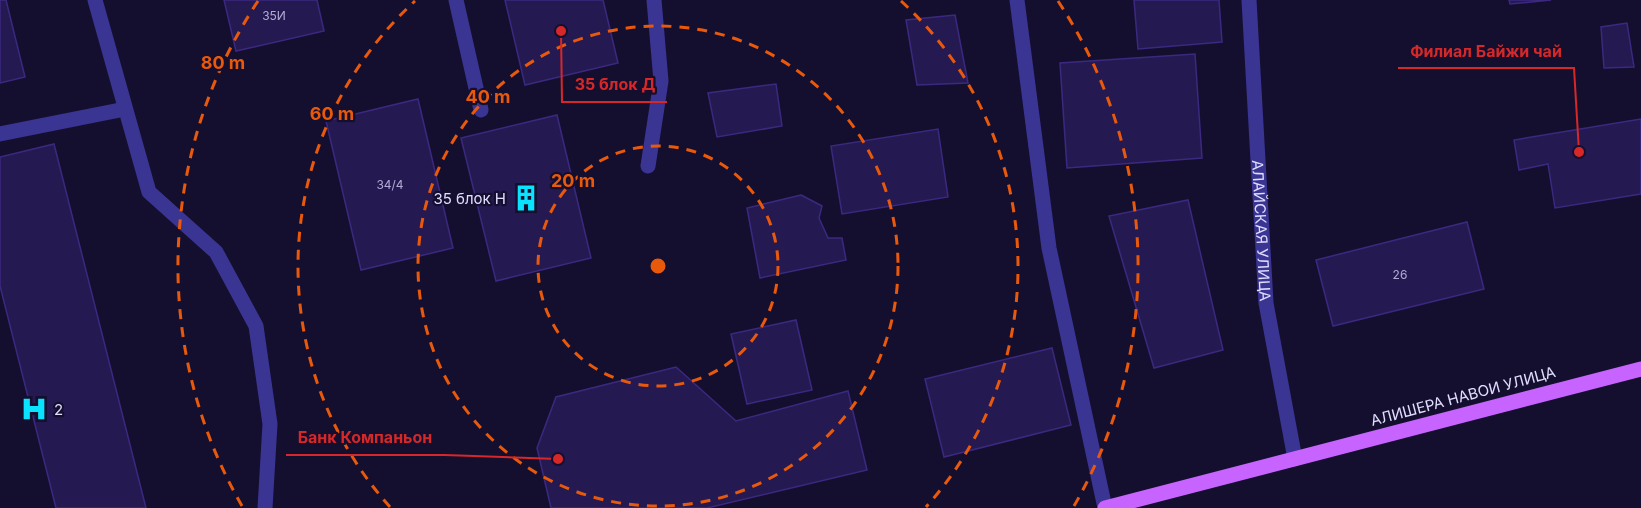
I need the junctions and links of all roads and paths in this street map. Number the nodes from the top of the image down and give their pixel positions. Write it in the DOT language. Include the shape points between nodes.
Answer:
graph roads {
  1 [pos="95,0"];
  2 [pos="456,0"];
  3 [pos="654,0"];
  4 [pos="1017,0"];
  5 [pos="1249,0"];
  6 [pos="125,109"];
  7 [pos="481,110"];
  8 [pos="0,134"];
  9 [pos="648,166"];
  10 [pos="1641,369"];
  11 [pos="1295,459"];
  12 [pos="265,508"];
  13 [pos="1105,508"];
  1 -- 6 [label="street"];
  2 -- 7 [label="street"];
  3 -- 9 [label="street" via="661,81"];
  4 -- 13 [label="street" via="1049,248"];
  5 -- 11 [label="street, АЛАЙСКАЯ УЛИЦА" via="1266,303"];
  6 -- 8 [label="street"];
  6 -- 12 [label="street" via="149,192 216,252 256,326 270,424"];
  10 -- 11 [label="main road, АЛИШЕРА НАВОИ УЛИЦА"];
  11 -- 13 [label="main road, АЛИШЕРА НАВОИ УЛИЦА"];
}
